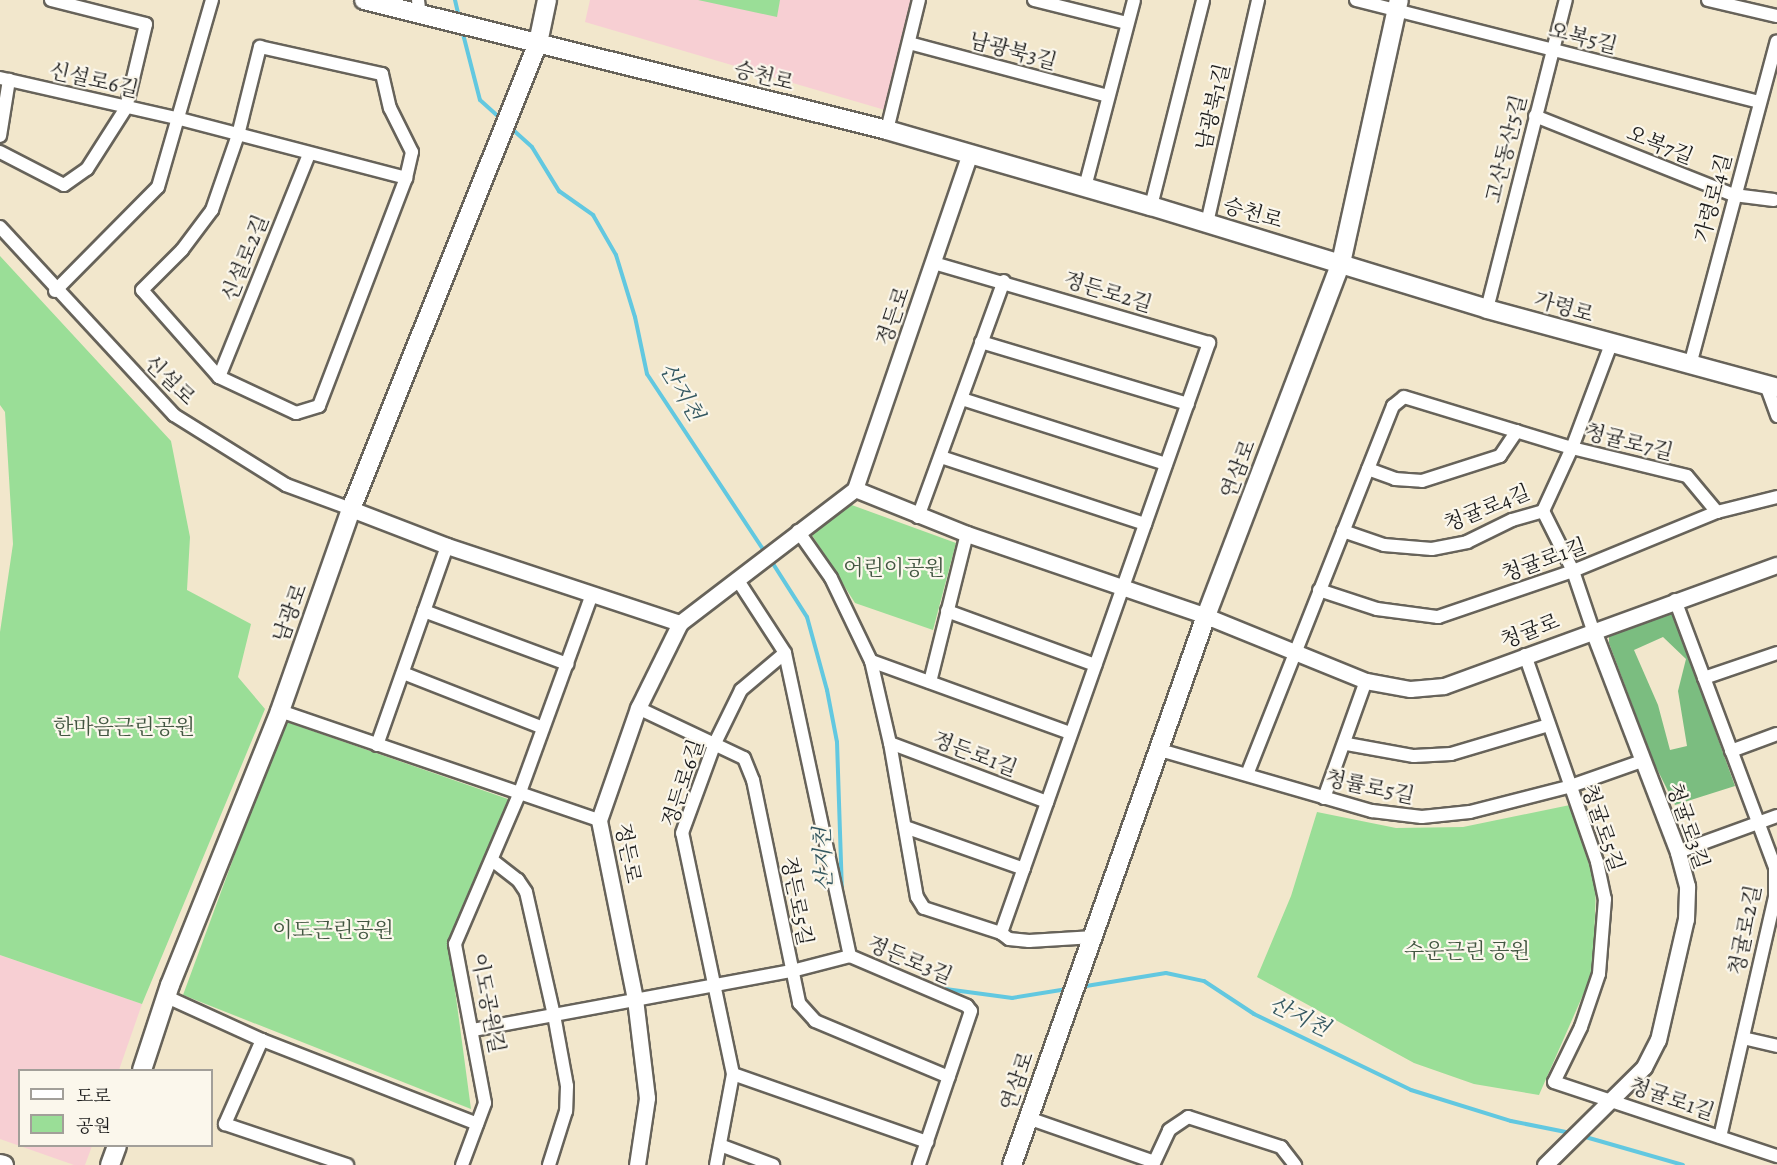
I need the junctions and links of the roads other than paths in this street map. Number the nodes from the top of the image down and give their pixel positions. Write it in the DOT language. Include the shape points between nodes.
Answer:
graph roads {
  1 [pos="51,0"];
  2 [pos="212,0"];
  3 [pos="364,0"];
  4 [pos="547,0"];
  5 [pos="919,0"];
  6 [pos="1034,0"];
  7 [pos="1134,0"];
  8 [pos="1203,0"];
  9 [pos="1258,0"];
  10 [pos="1356,0"];
  11 [pos="1566,0"];
  12 [pos="1708,0"];
  13 [pos="1398,5"];
  14 [pos="420,11"];
  15 [pos="1777,16"];
  16 [pos="1127,23"];
  17 [pos="1777,41"];
  18 [pos="538,43"];
  19 [pos="909,43"];
  20 [pos="1551,50"];
  21 [pos="5,80"];
  22 [pos="1108,96"];
  23 [pos="1760,102"];
  24 [pos="126,108"];
  25 [pos="1535,116"];
  26 [pos="180,119"];
  27 [pos="887,130"];
  28 [pos="238,135"];
  29 [pos="0,136"];
  30 [pos="0,152"];
  31 [pos="309,154"];
  32 [pos="969,156"];
  33 [pos="406,178"];
  34 [pos="1085,187"];
  35 [pos="1734,195"];
  36 [pos="1776,201"];
  37 [pos="1151,206"];
  38 [pos="1207,223"];
  39 [pos="0,227"];
  40 [pos="934,262"];
  41 [pos="1341,263"];
  42 [pos="1004,281"];
  43 [pos="55,291"];
  44 [pos="1487,309"];
  45 [pos="981,342"];
  46 [pos="1611,344"];
  47 [pos="1690,365"];
  48 [pos="219,377"];
  49 [pos="1771,386"];
  50 [pos="962,399"];
  51 [pos="1188,404"];
  52 [pos="1777,416"];
  53 [pos="1517,431"];
  54 [pos="1572,448"];
  55 [pos="941,457"];
  56 [pos="1166,464"];
  57 [pos="1368,468"];
  58 [pos="855,489"];
  59 [pos="1777,497"];
  60 [pos="351,509"];
  61 [pos="1543,511"];
  62 [pos="1717,512"];
  63 [pos="918,517"];
  64 [pos="1145,524"];
  65 [pos="798,531"];
  66 [pos="1343,531"];
  67 [pos="968,534"];
  68 [pos="447,546"];
  69 [pos="1777,565"];
  70 [pos="1573,571"];
  71 [pos="733,582"];
  72 [pos="1122,589"];
  73 [pos="1319,590"];
  74 [pos="592,594"];
  75 [pos="1675,600"];
  76 [pos="424,611"];
  77 [pos="947,611"];
  78 [pos="1206,616"];
  79 [pos="680,623"];
  80 [pos="1593,630"];
  81 [pos="786,652"];
  82 [pos="1294,654"];
  83 [pos="1777,654"];
  84 [pos="1525,655"];
  85 [pos="871,661"];
  86 [pos="567,664"];
  87 [pos="1095,665"];
  88 [pos="403,673"];
  89 [pos="1704,678"];
  90 [pos="1366,681"];
  91 [pos="930,682"];
  92 [pos="638,708"];
  93 [pos="280,711"];
  94 [pos="1548,725"];
  95 [pos="543,728"];
  96 [pos="1070,733"];
  97 [pos="1777,734"];
  98 [pos="715,743"];
  99 [pos="890,743"];
  100 [pos="1347,744"];
  101 [pos="377,745"];
  102 [pos="1160,750"];
  103 [pos="1731,751"];
  104 [pos="1642,761"];
  105 [pos="1248,772"];
  106 [pos="1568,787"];
  107 [pos="520,792"];
  108 [pos="1324,798"];
  109 [pos="1047,802"];
  110 [pos="1777,816"];
  111 [pos="598,819"];
  112 [pos="1758,823"];
  113 [pos="905,827"];
  114 [pos="1678,852"];
  115 [pos="492,860"];
  116 [pos="1024,869"];
  117 [pos="1001,933"];
  118 [pos="1093,941"];
  119 [pos="850,956"];
  120 [pos="792,971"];
  121 [pos="714,985"];
  122 [pos="167,997"];
  123 [pos="635,999"];
  124 [pos="554,1015"];
  125 [pos="473,1030"];
  126 [pos="1743,1038"];
  127 [pos="262,1040"];
  128 [pos="1777,1046"];
  129 [pos="143,1069"];
  130 [pos="733,1074"];
  131 [pos="949,1077"];
  132 [pos="1554,1082"];
  133 [pos="1611,1100"];
  134 [pos="1028,1118"];
  135 [pos="477,1124"];
  136 [pos="1720,1137"];
  137 [pos="927,1142"];
  138 [pos="720,1145"];
  139 [pos="117,1147"];
  140 [pos="1777,1156"];
  141 [pos="1549,1161"];
  142 [pos="1154,1164"];
  143 [pos="110,1165"];
  144 [pos="347,1165"];
  145 [pos="462,1165"];
  146 [pos="549,1165"];
  147 [pos="637,1165"];
  148 [pos="716,1165"];
  149 [pos="773,1165"];
  150 [pos="919,1165"];
  151 [pos="1012,1165"];
  152 [pos="1295,1165"];
  1 -- 24 [label="street" via="146,24"];
  2 -- 26 [label="street"];
  3 -- 14 [label="main road, 승천로"];
  4 -- 18 [label="main road"];
  5 -- 19 [label="street"];
  6 -- 16 [label="street"];
  7 -- 16 [label="street"];
  8 -- 37 [label="street"];
  9 -- 38 [label="street, 남광북1길"];
  10 -- 13 [label="street, 오복5길"];
  11 -- 20 [label="street, 고산동산5길"];
  12 -- 15 [label="street"];
  13 -- 20 [label="street, 오복5길"];
  13 -- 41 [label="main road, 연삼로"];
  14 -- 18 [label="main road, 승천로"];
  16 -- 22 [label="street"];
  17 -- 23 [label="street, 가령로4길"];
  18 -- 27 [label="main road, 승천로"];
  18 -- 60 [label="main road, 남광로"];
  19 -- 22 [label="street, 남광북3길"];
  19 -- 27 [label="street"];
  20 -- 23 [label="street, 오복5길"];
  20 -- 25 [label="street, 고산동산5길"];
  21 -- 24 [label="street, 신설로6길"];
  21 -- 29 [label="street"];
  22 -- 34 [label="street"];
  23 -- 35 [label="street, 가령로4길"];
  24 -- 26 [label="street, 신설로6길"];
  24 -- 30 [label="street" via="87,169 64,184"];
  25 -- 35 [label="street, 오복7길"];
  25 -- 44 [label="street, 고산동산5길"];
  26 -- 28 [label="street"];
  26 -- 43 [label="street" via="158,187"];
  27 -- 32 [label="main road, 승천로"];
  28 -- 31 [label="street"];
  28 -- 33 [label="street" via="260,47 382,74 390,108 412,152"];
  28 -- 48 [label="street" via="212,210 182,250 142,290"];
  31 -- 33 [label="street"];
  31 -- 48 [label="street, 신설로2길"];
  32 -- 34 [label="main road, 승천로"];
  32 -- 40 [label="street, 정든로"];
  33 -- 48 [label="street" via="320,406 296,413"];
  34 -- 37 [label="main road, 승천로"];
  35 -- 36 [label="street, 오복7길"];
  35 -- 47 [label="street, 가령로4길"];
  37 -- 38 [label="main road, 승천로"];
  38 -- 41 [label="main road, 승천로"];
  39 -- 43 [label="street, 신설로"];
  40 -- 42 [label="street, 정든로2길"];
  40 -- 58 [label="street, 정든로"];
  41 -- 44 [label="main road, 가령로"];
  41 -- 78 [label="main road, 연삼로"];
  42 -- 45 [label="street"];
  42 -- 51 [label="street, 정든로2길" via="1209,343"];
  43 -- 60 [label="street, 신설로" via="174,415 286,484"];
  44 -- 46 [label="main road, 가령로"];
  45 -- 50 [label="street"];
  45 -- 51 [label="street"];
  46 -- 47 [label="main road, 가령로"];
  46 -- 54 [label="street, 청귤로4길"];
  47 -- 49 [label="main road, 가령로"];
  49 -- 52 [label="street"];
  50 -- 55 [label="street"];
  50 -- 56 [label="street"];
  51 -- 56 [label="street, 정든로2길"];
  53 -- 54 [label="street, 청귤로7길"];
  53 -- 57 [label="street" via="1500,456 1422,481 1395,479"];
  53 -- 57 [label="street, 청귤로7길" via="1404,397 1393,406"];
  54 -- 61 [label="street, 청귤로4길"];
  54 -- 62 [label="street, 청귤로7길" via="1687,476"];
  55 -- 63 [label="street"];
  55 -- 64 [label="street"];
  56 -- 64 [label="street, 정든로2길"];
  57 -- 66 [label="street, 청귤로7길"];
  58 -- 63 [label="street"];
  58 -- 65 [label="street"];
  59 -- 62 [label="street, 청귤로1길"];
  60 -- 68 [label="street"];
  60 -- 93 [label="main road, 남광로"];
  61 -- 66 [label="street, 청귤로4길" via="1512,520 1467,542 1432,549 1384,545"];
  61 -- 70 [label="street"];
  62 -- 70 [label="street, 청귤로1길"];
  63 -- 67 [label="street"];
  64 -- 72 [label="street, 정든로2길"];
  65 -- 71 [label="street, 정든로"];
  65 -- 85 [label="street" via="831,578"];
  66 -- 73 [label="street, 청귤로7길"];
  67 -- 72 [label="street"];
  67 -- 77 [label="street"];
  68 -- 74 [label="street"];
  68 -- 76 [label="street"];
  69 -- 75 [label="street, 청귤로"];
  70 -- 73 [label="street, 청귤로1길" via="1438,617 1377,609"];
  70 -- 80 [label="street"];
  71 -- 79 [label="street, 정든로"];
  71 -- 81 [label="street, 정든로3길"];
  72 -- 78 [label="street"];
  72 -- 87 [label="street"];
  73 -- 82 [label="street, 청귤로7길"];
  74 -- 79 [label="street"];
  74 -- 86 [label="street, 이도공원길"];
  75 -- 80 [label="street, 청귤로"];
  75 -- 89 [label="street, 청귤로2길"];
  76 -- 86 [label="street"];
  76 -- 88 [label="street"];
  77 -- 87 [label="street"];
  77 -- 91 [label="street"];
  78 -- 82 [label="street, 청귤로"];
  78 -- 102 [label="main road, 연삼로"];
  79 -- 92 [label="street, 정든로"];
  80 -- 84 [label="street, 청귤로"];
  80 -- 104 [label="street, 청귤로3길"];
  81 -- 98 [label="street, 정든로6길" via="741,690"];
  81 -- 119 [label="street, 정든로3길"];
  82 -- 90 [label="street, 청귤로"];
  82 -- 105 [label="street"];
  83 -- 89 [label="street"];
  84 -- 90 [label="street, 청귤로" via="1444,686 1410,689"];
  84 -- 94 [label="street, 청귤로5길"];
  85 -- 91 [label="street"];
  85 -- 99 [label="street"];
  86 -- 95 [label="street, 이도공원길"];
  87 -- 96 [label="street"];
  88 -- 95 [label="street"];
  88 -- 101 [label="street"];
  89 -- 103 [label="street, 청귤로2길"];
  90 -- 100 [label="street"];
  91 -- 96 [label="street"];
  92 -- 98 [label="street, 정든로5길"];
  92 -- 111 [label="street, 정든로"];
  93 -- 101 [label="street"];
  93 -- 122 [label="main road, 남광로"];
  94 -- 100 [label="street" via="1451,754 1414,756"];
  94 -- 106 [label="street, 청귤로5길"];
  95 -- 107 [label="street, 이도공원길"];
  96 -- 109 [label="street"];
  97 -- 103 [label="street"];
  98 -- 120 [label="street, 정든로5길" via="744,758 753,780"];
  98 -- 121 [label="street, 정든로6길" via="682,834"];
  99 -- 109 [label="street, 정든로1길"];
  99 -- 113 [label="street"];
  100 -- 108 [label="street"];
  101 -- 107 [label="street"];
  102 -- 105 [label="street, 청률로5길"];
  102 -- 118 [label="main road, 연삼로"];
  103 -- 112 [label="street, 청귤로2길"];
  104 -- 106 [label="street, 청률로5길"];
  104 -- 114 [label="street, 청귤로3길"];
  105 -- 108 [label="street, 청률로5길"];
  106 -- 108 [label="street, 청률로5길" via="1470,812 1422,817 1372,811"];
  106 -- 132 [label="street, 청귤로5길" via="1597,862 1605,899 1599,974 1581,1027"];
  107 -- 111 [label="street"];
  107 -- 115 [label="street, 이도공원길"];
  109 -- 116 [label="street"];
  110 -- 112 [label="street"];
  111 -- 123 [label="street, 정든로"];
  112 -- 114 [label="street"];
  112 -- 126 [label="street, 청귤로2길" via="1774,867 1775,897"];
  113 -- 116 [label="street"];
  113 -- 117 [label="street" via="917,897 924,908"];
  114 -- 133 [label="street, 청귤로3길" via="1687,886 1686,919 1658,1040 1644,1067"];
  115 -- 124 [label="street" via="518,880 526,892"];
  115 -- 125 [label="street, 이도공원길" via="455,944"];
  116 -- 117 [label="street"];
  117 -- 118 [label="street" via="1009,939 1029,941"];
  118 -- 134 [label="main road, 연삼로"];
  119 -- 120 [label="street"];
  119 -- 131 [label="street, 정든로3길" via="967,1006 971,1011"];
  120 -- 121 [label="street"];
  120 -- 131 [label="street, 정든로5길" via="799,1002 815,1021"];
  121 -- 123 [label="street"];
  121 -- 130 [label="street, 정든로6길"];
  122 -- 127 [label="street"];
  122 -- 129 [label="main road, 남광로"];
  123 -- 124 [label="street"];
  123 -- 147 [label="street, 정든로" via="647,1098"];
  124 -- 125 [label="street"];
  124 -- 146 [label="street" via="566,1111"];
  125 -- 135 [label="street, 이도공원길" via="485,1103"];
  126 -- 128 [label="street"];
  126 -- 136 [label="street, 청귤로2길"];
  127 -- 135 [label="street"];
  127 -- 144 [label="street" via="225,1124"];
  130 -- 137 [label="street"];
  130 -- 138 [label="street, 정든로6길"];
  131 -- 137 [label="street, 정든로3길"];
  132 -- 133 [label="street, 청귤로1길"];
  133 -- 136 [label="street, 청귤로1길"];
  133 -- 141 [label="street, 청귤로3길"];
  134 -- 142 [label="street"];
  134 -- 151 [label="main road, 연삼로"];
  135 -- 145 [label="street, 이도공원길"];
  136 -- 140 [label="street, 청귤로1길"];
  137 -- 150 [label="street, 정든로3길"];
  138 -- 148 [label="street, 정든로6길"];
  138 -- 149 [label="street"];
  139 -- 143 [label="main road"];
  142 -- 152 [label="street" via="1169,1130 1188,1117 1281,1147"];
}
